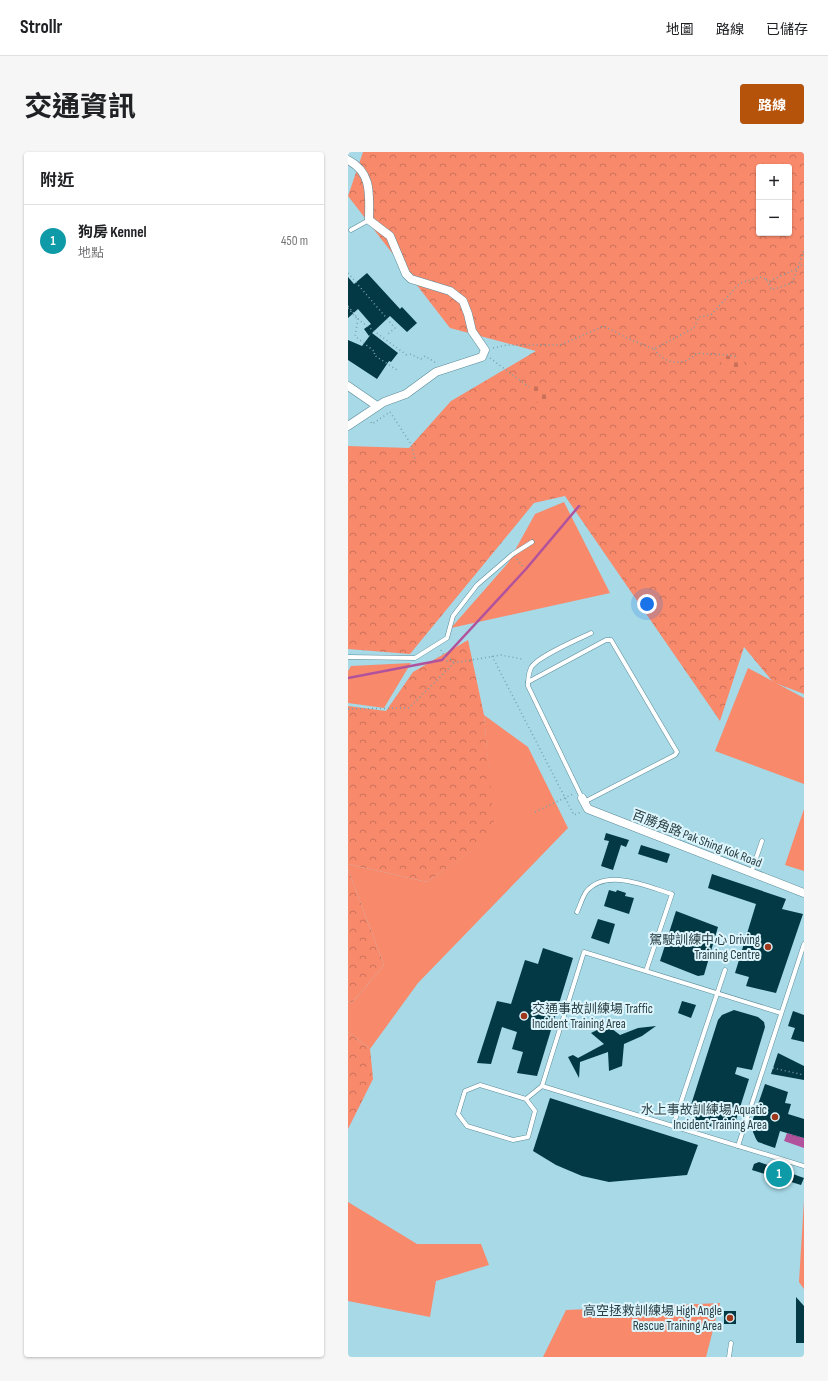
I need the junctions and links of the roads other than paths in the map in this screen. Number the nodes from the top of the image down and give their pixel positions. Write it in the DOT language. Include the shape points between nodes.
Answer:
graph roads {
  1 [pos="348,160"];
  2 [pos="369,220"];
  3 [pos="351,230"];
  4 [pos="348,386"];
  5 [pos="377,406"];
  6 [pos="348,426"];
  7 [pos="532,542"];
  8 [pos="591,634"];
  9 [pos="348,657"];
  10 [pos="528,682"];
  11 [pos="583,800"];
  12 [pos="762,841"];
  13 [pos="751,873"];
  14 [pos="804,893"];
  15 [pos="577,912"];
  16 [pos="804,944"];
  17 [pos="724,970"];
  18 [pos="646,971"];
  19 [pos="716,993"];
  20 [pos="781,1013"];
  21 [pos="542,1086"];
  22 [pos="526,1099"];
  23 [pos="673,1126"];
  24 [pos="738,1146"];
  25 [pos="804,1166"];
  26 [pos="731,1343"];
  27 [pos="729,1357"];
  1 -- 2 [label="street" via="361,169 366,178"];
  2 -- 3 [label="lane"];
  2 -- 5 [label="street" via="390,236 402,268 411,279 450,292 463,301 472,331 484,352 482,357 443,369 406,394"];
  4 -- 5 [label="street"];
  5 -- 6 [label="street"];
  7 -- 9 [label="lane" via="513,554 477,585 453,616 447,638 437,646 415,658"];
  8 -- 10 [label="lane" via="559,648 532,666"];
  10 -- 11 [label="lane"];
  10 -- 11 [label="lane" via="606,640 611,640 677,752 676,756"];
  11 -- 13 [label="street, 百勝角路 Pak Shing Kok Road"];
  12 -- 13 [label="lane"];
  13 -- 14 [label="street, 百勝角路 Pak Shing Kok Road"];
  15 -- 18 [label="lane" via="587,892 602,881 623,880 672,894"];
  16 -- 20 [label="lane"];
  17 -- 19 [label="lane"];
  18 -- 19 [label="lane"];
  18 -- 21 [label="lane" via="584,952"];
  19 -- 20 [label="lane"];
  19 -- 23 [label="lane"];
  20 -- 24 [label="lane"];
  21 -- 22 [label="lane"];
  21 -- 23 [label="lane"];
  22 -- 22 [label="lane" via="480,1085 465,1091 458,1114 467,1126 513,1140 528,1137 535,1111"];
  23 -- 24 [label="lane"];
  24 -- 25 [label="lane"];
  26 -- 27 [label="lane"];
}
